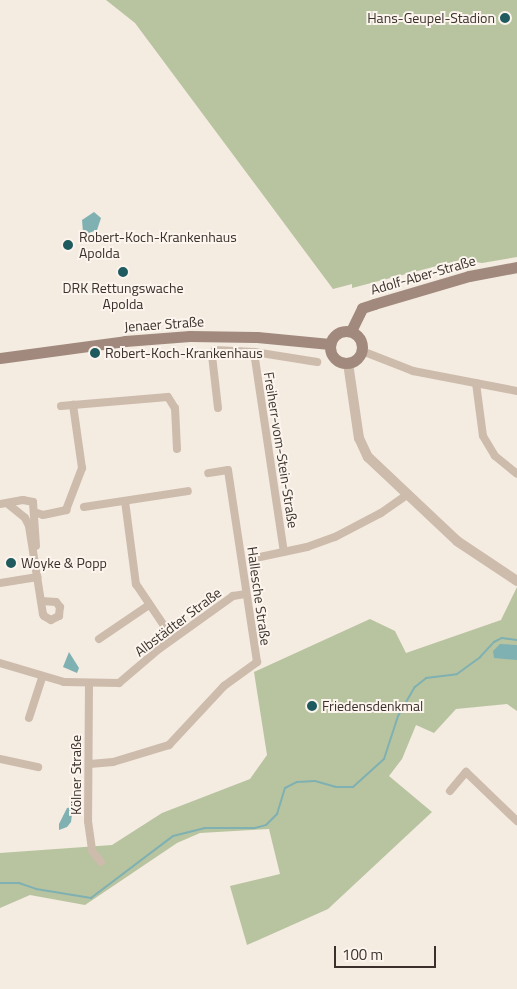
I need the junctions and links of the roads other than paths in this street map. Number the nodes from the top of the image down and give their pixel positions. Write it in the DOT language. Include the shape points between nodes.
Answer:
graph roads {
  1 [pos="517,267"];
  2 [pos="351,331"];
  3 [pos="330,344"];
  4 [pos="362,351"];
  5 [pos="254,352"];
  6 [pos="0,358"];
  7 [pos="317,362"];
  8 [pos="348,363"];
  9 [pos="476,383"];
  10 [pos="517,391"];
  11 [pos="72,405"];
  12 [pos="61,406"];
  13 [pos="218,408"];
  14 [pos="177,449"];
  15 [pos="208,473"];
  16 [pos="517,474"];
  17 [pos="188,491"];
  18 [pos="405,496"];
  19 [pos="125,501"];
  20 [pos="4,504"];
  21 [pos="84,507"];
  22 [pos="34,512"];
  23 [pos="24,518"];
  24 [pos="284,552"];
  25 [pos="260,557"];
  26 [pos="35,558"];
  27 [pos="38,577"];
  28 [pos="517,581"];
  29 [pos="0,583"];
  30 [pos="246,594"];
  31 [pos="41,601"];
  32 [pos="149,605"];
  33 [pos="99,638"];
  34 [pos="173,639"];
  35 [pos="0,663"];
  36 [pos="42,678"];
  37 [pos="89,684"];
  38 [pos="29,718"];
  39 [pos="0,759"];
  40 [pos="90,764"];
  41 [pos="38,767"];
  42 [pos="450,791"];
  43 [pos="517,821"];
  44 [pos="101,862"];
  1 -- 2 [label="main road, Adolf-Aber-Straße" via="469,276 362,308"];
  2 -- 3 [label="main road" via="338,333"];
  2 -- 4 [label="main road" via="359,337"];
  3 -- 6 [label="main road, Jenaer Straße" via="257,337 167,337"];
  3 -- 8 [label="main road" via="334,358"];
  4 -- 8 [label="main road" via="357,359"];
  4 -- 9 [label="street" via="413,371"];
  5 -- 7 [label="street, Freiherr-vom-Stein-Straße"];
  5 -- 13 [label="street, Freiherr-vom-Stein-Straße" via="222,350 212,355"];
  5 -- 24 [label="street, Freiherr-vom-Stein-Straße"];
  8 -- 18 [label="street" via="362,449"];
  9 -- 10 [label="street"];
  9 -- 16 [label="street" via="483,436 495,456"];
  11 -- 12 [label="street"];
  11 -- 14 [label="street" via="168,397 175,408"];
  11 -- 22 [label="street" via="82,468 72,502 59,513"];
  15 -- 30 [label="street, Hallesche Straße" via="228,470"];
  17 -- 19 [label="street"];
  18 -- 24 [label="street" via="381,513 335,537"];
  18 -- 28 [label="street" via="457,541"];
  19 -- 21 [label="street"];
  19 -- 32 [label="street" via="136,584"];
  20 -- 22 [label="street" via="28,500 34,504"];
  20 -- 23 [label="street"];
  22 -- 23 [label="street"];
  22 -- 26 [label="street"];
  23 -- 26 [label="street"];
  24 -- 25 [label="street"];
  26 -- 27 [label="street"];
  27 -- 29 [label="street"];
  27 -- 31 [label="street"];
  30 -- 34 [label="street, Albstädter Straße" via="233,596"];
  30 -- 40 [label="street, Hallesche Straße" via="257,662 224,686 169,745 113,762"];
  32 -- 33 [label="street"];
  32 -- 34 [label="street"];
  34 -- 37 [label="street, Albstädter Straße" via="118,683"];
  35 -- 36 [label="street, Albstädter Straße"];
  36 -- 37 [label="street, Albstädter Straße"];
  36 -- 38 [label="street"];
  37 -- 40 [label="street, Kölner Straße"];
  39 -- 41 [label="street"];
  40 -- 44 [label="street, Kölner Straße" via="90,843"];
  42 -- 43 [label="street" via="466,772"];
}
